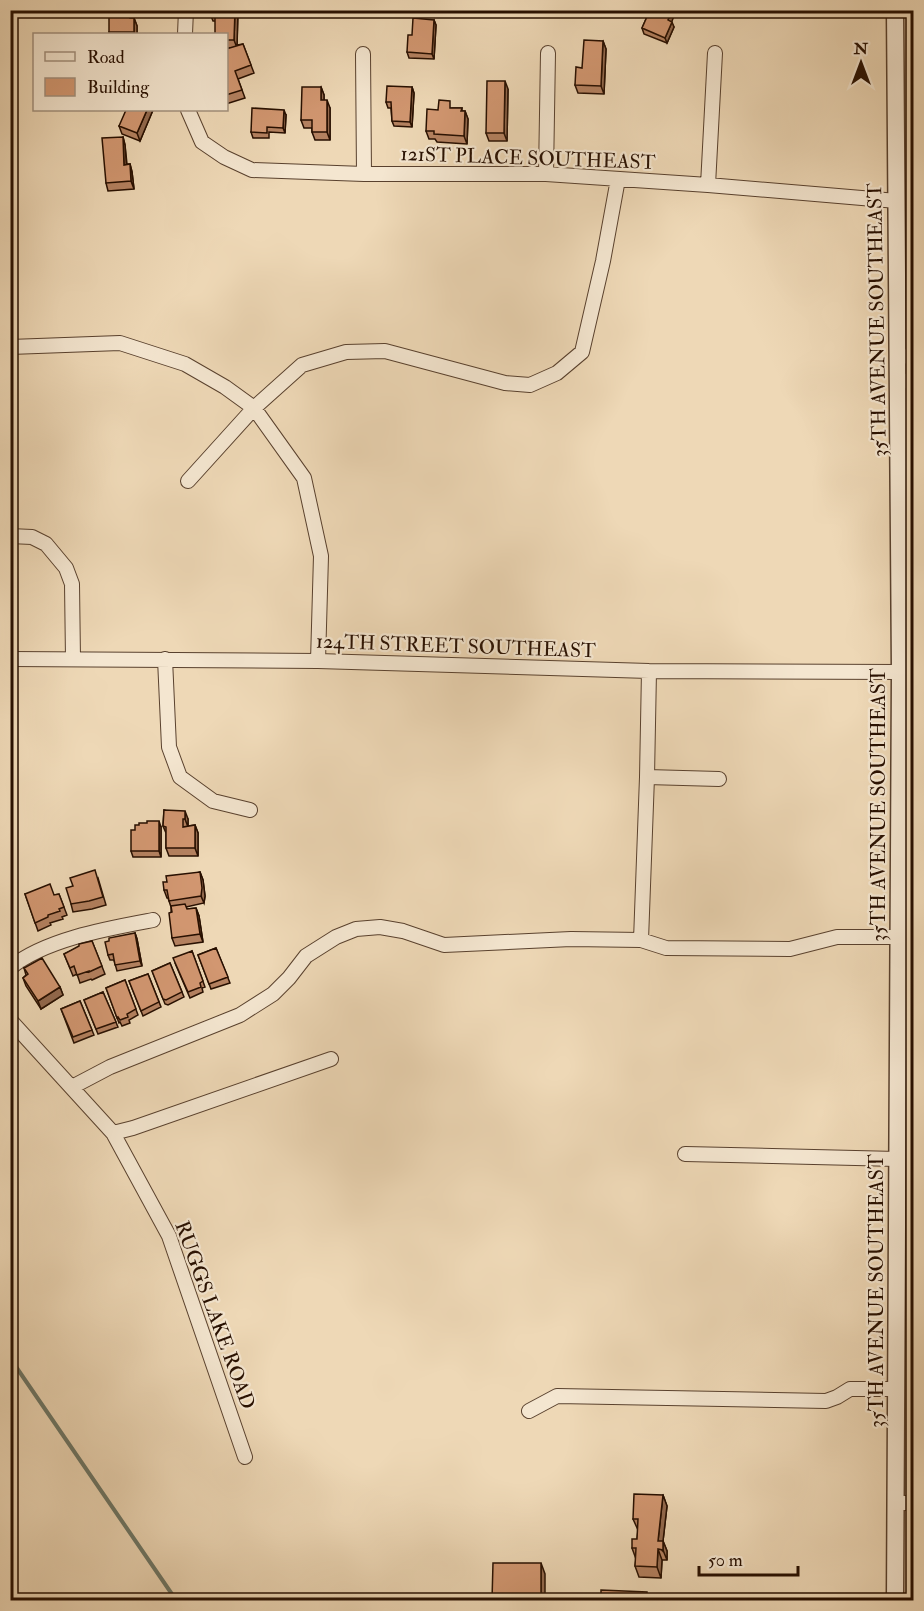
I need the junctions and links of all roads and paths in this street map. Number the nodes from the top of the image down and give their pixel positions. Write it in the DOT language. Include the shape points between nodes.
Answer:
graph roads {
  1 [pos="186,10"];
  2 [pos="896,10"];
  3 [pos="185,33"];
  4 [pos="548,53"];
  5 [pos="714,53"];
  6 [pos="363,54"];
  7 [pos="188,111"];
  8 [pos="364,174"];
  9 [pos="546,174"];
  10 [pos="618,179"];
  11 [pos="708,185"];
  12 [pos="897,201"];
  13 [pos="10,347"];
  14 [pos="906,357"];
  15 [pos="906,381"];
  16 [pos="254,408"];
  17 [pos="188,481"];
  18 [pos="10,536"];
  19 [pos="906,589"];
  20 [pos="10,658"];
  21 [pos="73,658"];
  22 [pos="165,658"];
  23 [pos="318,661"];
  24 [pos="649,671"];
  25 [pos="900,672"];
  26 [pos="647,777"];
  27 [pos="719,779"];
  28 [pos="250,810"];
  29 [pos="153,920"];
  30 [pos="906,937"];
  31 [pos="640,940"];
  32 [pos="10,968"];
  33 [pos="10,1020"];
  34 [pos="330,1059"];
  35 [pos="72,1088"];
  36 [pos="113,1133"];
  37 [pos="685,1154"];
  38 [pos="897,1159"];
  39 [pos="896,1389"];
  40 [pos="529,1411"];
  41 [pos="245,1457"];
  42 [pos="896,1503"];
  43 [pos="914,1503"];
  44 [pos="895,1600"];
  1 -- 3 [label="street"];
  2 -- 12 [label="street, 35TH AVENUE SOUTHEAST"];
  4 -- 9 [label="street"];
  5 -- 11 [label="street"];
  6 -- 8 [label="street"];
  7 -- 8 [label="street, 121ST PLACE SOUTHEAST" via="202,142 252,170"];
  8 -- 9 [label="street, 121ST PLACE SOUTHEAST"];
  9 -- 10 [label="street, 121ST PLACE SOUTHEAST"];
  10 -- 11 [label="street, 121ST PLACE SOUTHEAST"];
  10 -- 16 [label="street" via="582,352 557,373 530,384 505,383 385,351 346,352 302,365"];
  11 -- 12 [label="street, 121ST PLACE SOUTHEAST"];
  12 -- 14 [label="street, 35TH AVENUE SOUTHEAST"];
  13 -- 16 [label="street" via="120,343 184,364"];
  14 -- 15 [label="street, 35TH AVENUE SOUTHEAST"];
  15 -- 19 [label="street, 35TH AVENUE SOUTHEAST"];
  16 -- 17 [label="street"];
  16 -- 23 [label="street" via="304,478 321,556"];
  18 -- 21 [label="street" via="32,537 46,544 66,568 72,584"];
  19 -- 25 [label="street, 35TH AVENUE SOUTHEAST"];
  20 -- 21 [label="street, 124TH STREET SOUTHEAST"];
  21 -- 22 [label="street, 124TH STREET SOUTHEAST"];
  22 -- 23 [label="street, 124TH STREET SOUTHEAST"];
  22 -- 28 [label="street" via="169,747 180,777 213,801"];
  23 -- 24 [label="street, 124TH STREET SOUTHEAST"];
  24 -- 25 [label="street, 124TH STREET SOUTHEAST"];
  24 -- 26 [label="street"];
  25 -- 30 [label="street, 35TH AVENUE SOUTHEAST"];
  26 -- 27 [label="street"];
  26 -- 31 [label="street"];
  29 -- 32 [label="street" via="106,928 42,948"];
  30 -- 31 [label="street" via="837,937 789,949 666,948"];
  30 -- 38 [label="street, 35TH AVENUE SOUTHEAST"];
  31 -- 35 [label="street" via="444,945 403,931 380,927 356,929 306,956 273,994 240,1016 110,1067"];
  33 -- 35 [label="street, RUGGS LAKE ROAD"];
  34 -- 36 [label="street"];
  35 -- 36 [label="street, RUGGS LAKE ROAD"];
  36 -- 41 [label="street, RUGGS LAKE ROAD" via="169,1236"];
  37 -- 38 [label="street"];
  38 -- 39 [label="street, 35TH AVENUE SOUTHEAST"];
  39 -- 40 [label="street" via="850,1389 826,1401 558,1396"];
  39 -- 42 [label="street, 35TH AVENUE SOUTHEAST"];
  42 -- 43 [label="street"];
  42 -- 44 [label="street, 35TH AVENUE SOUTHEAST"];
}
